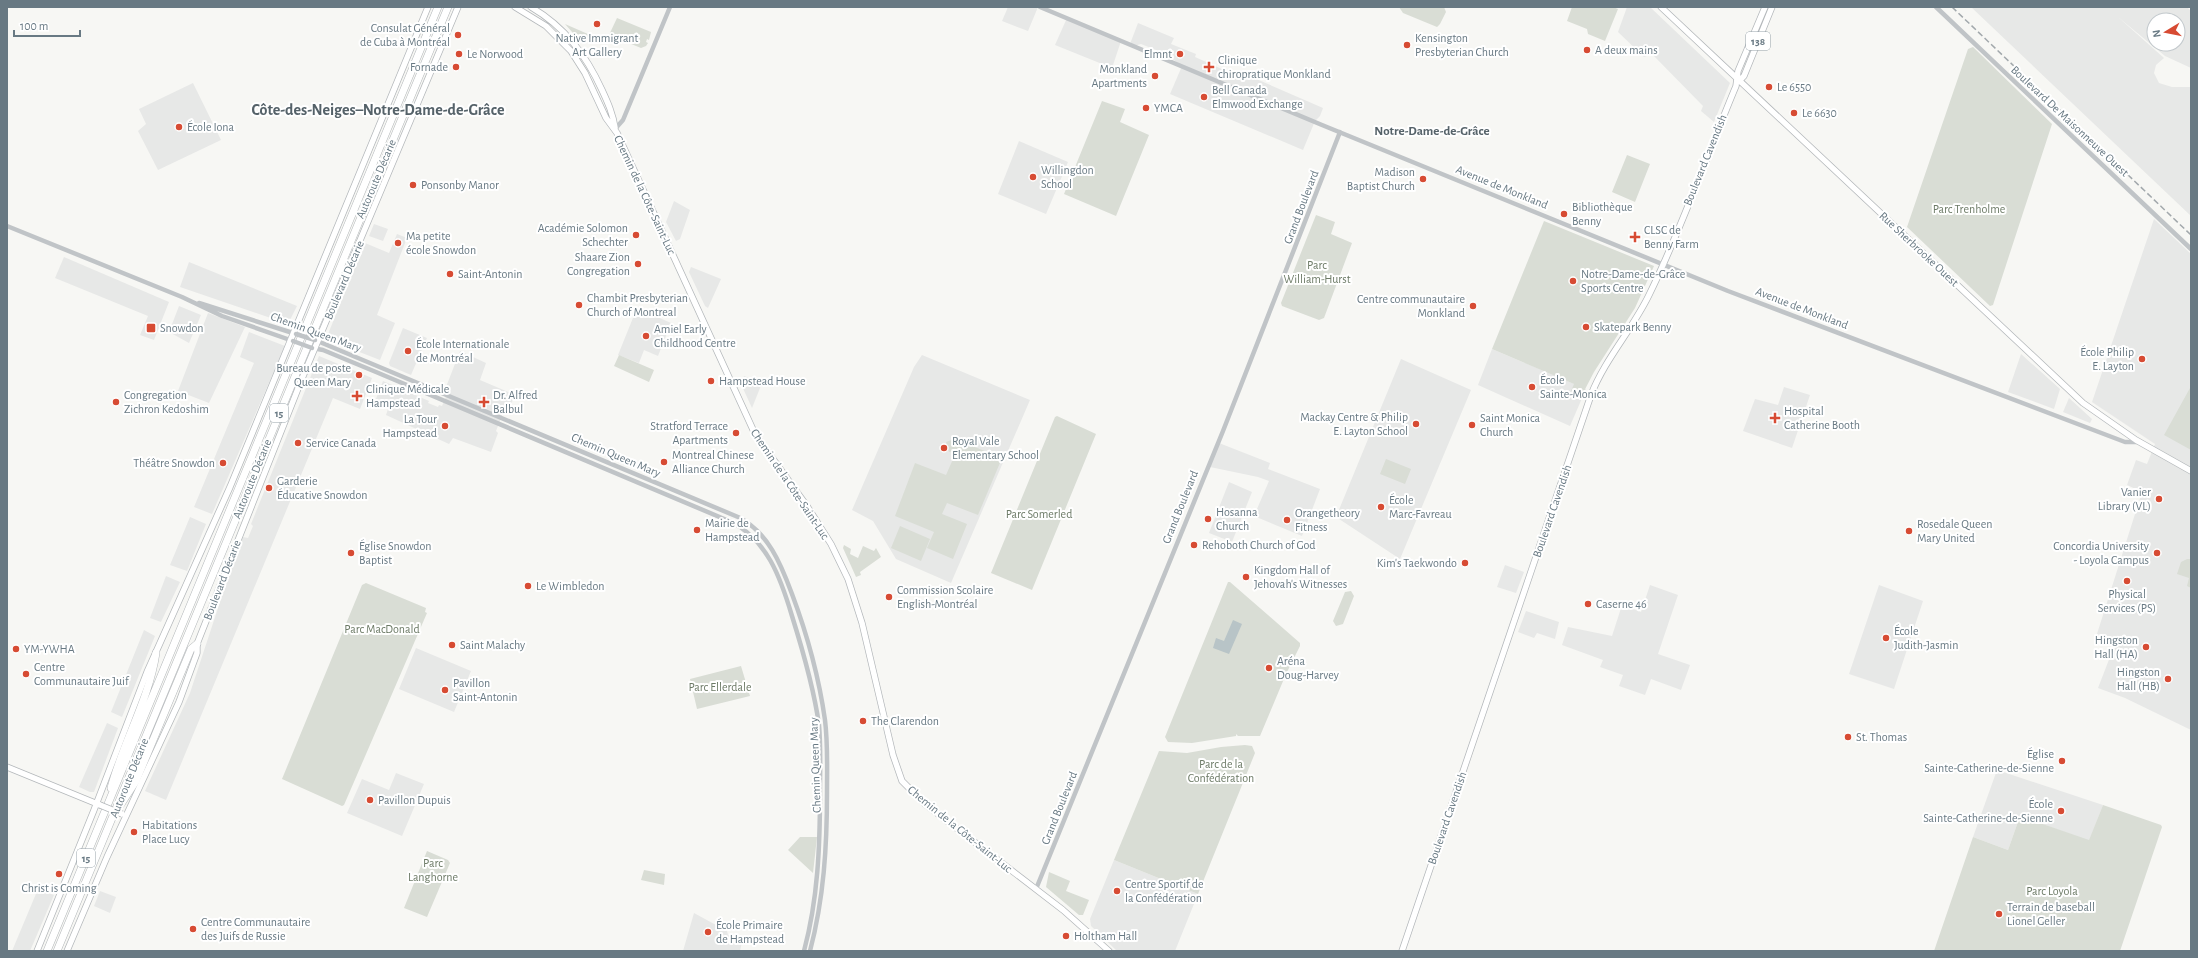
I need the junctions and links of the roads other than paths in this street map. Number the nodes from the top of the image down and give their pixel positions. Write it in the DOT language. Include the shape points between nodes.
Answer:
graph roads {
  1 [pos="428,7"];
  2 [pos="438,7"];
  3 [pos="448,7"];
  4 [pos="458,7"];
  5 [pos="515,7"];
  6 [pos="531,7"];
  7 [pos="670,7"];
  8 [pos="1040,7"];
  9 [pos="1661,7"];
  10 [pos="1764,7"];
  11 [pos="1772,7"];
  12 [pos="1936,7"];
  13 [pos="1738,79"];
  14 [pos="615,129"];
  15 [pos="1340,132"];
  16 [pos="7,226"];
  17 [pos="2191,249"];
  18 [pos="1663,264"];
  19 [pos="191,301"];
  20 [pos="294,333"];
  21 [pos="292,341"];
  22 [pos="317,341"];
  23 [pos="314,348"];
  24 [pos="2140,442"];
  25 [pos="2191,471"];
  26 [pos="197,644"];
  27 [pos="156,653"];
  28 [pos="7,767"];
  29 [pos="98,804"];
  30 [pos="105,814"];
  31 [pos="124,815"];
  32 [pos="112,820"];
  33 [pos="1036,889"];
  34 [pos="37,951"];
  35 [pos="47,951"];
  36 [pos="57,951"];
  37 [pos="67,951"];
  38 [pos="804,951"];
  39 [pos="810,951"];
  40 [pos="1109,951"];
  41 [pos="1402,951"];
  1 -- 20 [label="main road"];
  2 -- 30 [label="highway, Autoroute Décarie / 15"];
  3 -- 32 [label="highway, Autoroute Décarie / 15"];
  4 -- 22 [label="main road, Boulevard Décarie"];
  5 -- 14 [label="main road, Chemin de la Côte-Saint-Luc" via="546,26 571,51 585,73 606,118"];
  6 -- 14 [label="main road, Chemin de la Côte-Saint-Luc" via="556,25 585,57 613,115"];
  7 -- 14 [label="street" via="623,120"];
  8 -- 15 [label="street, Avenue de Monkland"];
  9 -- 13 [label="main road, Rue Sherbrooke Ouest"];
  10 -- 13 [label="main road, Boulevard Cavendish / 138"];
  11 -- 13 [label="main road, Boulevard Cavendish / 138" via="1744,76"];
  12 -- 17 [label="street, Boulevard De Maisonneuve Ouest"];
  13 -- 18 [label="main road, Boulevard Cavendish / 138"];
  13 -- 24 [label="main road, Rue Sherbrooke Ouest" via="2078,398"];
  14 -- 33 [label="main road, Chemin de la Côte-Saint-Luc" via="755,434 815,518 848,579 862,623 893,755 902,781 925,804"];
  15 -- 18 [label="street, Avenue de Monkland"];
  15 -- 33 [label="street, Grand Boulevard"];
  16 -- 19 [label="street, Chemin Queen Mary"];
  18 -- 24 [label="street, Avenue de Monkland" via="2125,442"];
  18 -- 41 [label="main road, Boulevard Cavendish" via="1645,302 1591,395"];
  19 -- 20 [label="street, Chemin Queen Mary"];
  19 -- 21 [label="street, Chemin Queen Mary" via="222,316"];
  20 -- 21 [label="main road"];
  20 -- 22 [label="street, Chemin Queen Mary, bridge"];
  21 -- 23 [label="street, Chemin Queen Mary, bridge"];
  21 -- 27 [label="main road"];
  22 -- 23 [label="main road, Boulevard Décarie"];
  22 -- 39 [label="street, Chemin Queen Mary" via="738,517 751,525 767,541 784,573 800,616 826,726 826,860"];
  23 -- 26 [label="main road, Boulevard Décarie"];
  23 -- 38 [label="street, Chemin Queen Mary" via="729,521 748,531 758,542 772,565 789,607 814,697 819,725 818,863"];
  24 -- 25 [label="main road, Rue Sherbrooke Ouest"];
  26 -- 31 [label="main road, Boulevard Décarie" via="197,654 182,694"];
  26 -- 32 [label="highway" via="191,649 136,781"];
  27 -- 29 [label="main road" via="125,726"];
  27 -- 30 [label="highway" via="153,674 121,752"];
  28 -- 29 [label="main road"];
  29 -- 31 [label="main road, bridge"];
  29 -- 34 [label="main road"];
  30 -- 35 [label="highway, Autoroute Décarie / 15"];
  31 -- 37 [label="main road, Boulevard Décarie"];
  32 -- 36 [label="highway, Autoroute Décarie / 15"];
  33 -- 40 [label="main road, Chemin de la Côte-Saint-Luc"];
}
